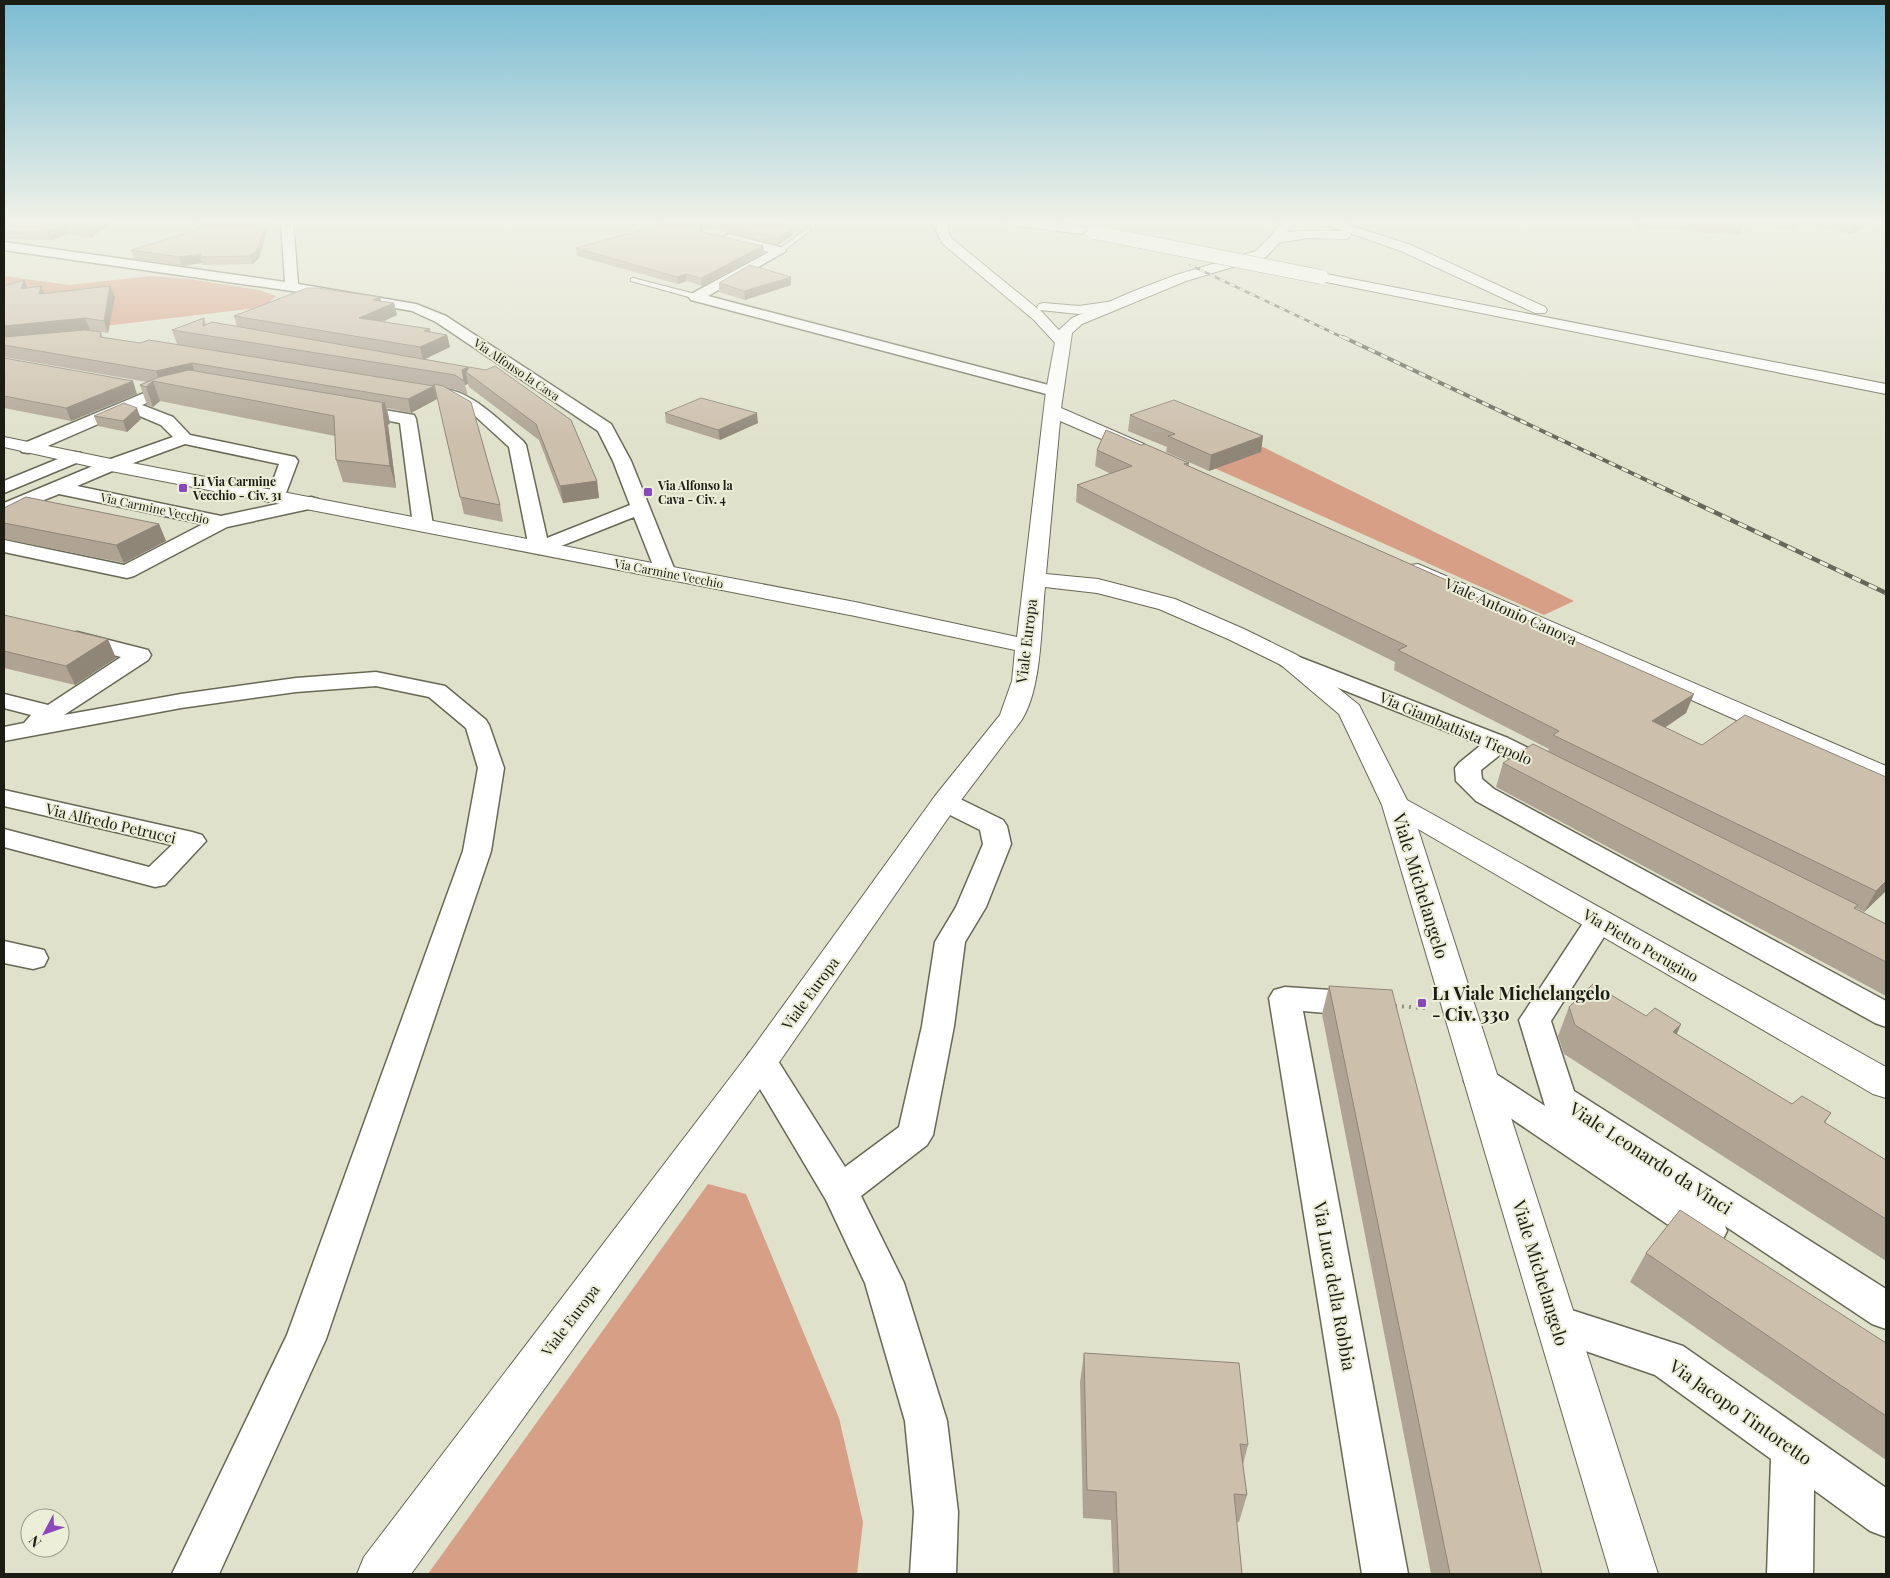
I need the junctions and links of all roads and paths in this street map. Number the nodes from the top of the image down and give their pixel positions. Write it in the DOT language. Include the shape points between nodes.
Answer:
graph roads {
  1 [pos="337,295"];
  2 [pos="687,295"];
  3 [pos="700,295"];
  4 [pos="1012,295"];
  5 [pos="1138,295"];
  6 [pos="1409,295"];
  7 [pos="1437,295"];
  8 [pos="1491,295"];
  9 [pos="1508,295"];
  10 [pos="696,297"];
  11 [pos="1114,304"];
  12 [pos="1039,310"];
  13 [pos="1078,321"];
  14 [pos="1062,342"];
  15 [pos="1710,354"];
  16 [pos="513,366"];
  17 [pos="497,374"];
  18 [pos="131,386"];
  19 [pos="178,387"];
  20 [pos="1886,389"];
  21 [pos="423,390"];
  22 [pos="161,391"];
  23 [pos="459,392"];
  24 [pos="1053,401"];
  25 [pos="128,405"];
  26 [pos="340,407"];
  27 [pos="408,419"];
  28 [pos="184,439"];
  29 [pos="4,442"];
  30 [pos="28,448"];
  31 [pos="1153,454"];
  32 [pos="75,458"];
  33 [pos="111,465"];
  34 [pos="12,469"];
  35 [pos="35,474"];
  36 [pos="4,488"];
  37 [pos="59,488"];
  38 [pos="276,497"];
  39 [pos="310,504"];
  40 [pos="640,508"];
  41 [pos="4,510"];
  42 [pos="221,522"];
  43 [pos="423,525"];
  44 [pos="4,546"];
  45 [pos="539,548"];
  46 [pos="1400,562"];
  47 [pos="666,573"];
  48 [pos="1034,579"];
  49 [pos="58,634"];
  50 [pos="1028,646"];
  51 [pos="1289,660"];
  52 [pos="4,701"];
  53 [pos="52,713"];
  54 [pos="15,732"];
  55 [pos="1499,743"];
  56 [pos="1886,776"];
  57 [pos="1570,778"];
  58 [pos="4,798"];
  59 [pos="945,802"];
  60 [pos="1396,805"];
  61 [pos="4,838"];
  62 [pos="1599,920"];
  63 [pos="4,952"];
  64 [pos="33,958"];
  65 [pos="1386,1006"];
  66 [pos="1886,1015"];
  67 [pos="761,1062"];
  68 [pos="1481,1081"];
  69 [pos="1886,1084"];
  70 [pos="840,1191"];
  71 [pos="1556,1323"];
  72 [pos="1882,1327"];
  73 [pos="1793,1448"];
  74 [pos="1886,1515"];
  75 [pos="195,1574"];
  76 [pos="381,1574"];
  77 [pos="933,1574"];
  78 [pos="1385,1574"];
  79 [pos="1634,1574"];
  80 [pos="1790,1574"];
  1 -- 16 [label="street, Via Alfonso la Cava" via="416,308 441,319"];
  2 -- 10 [label="lane"];
  3 -- 10 [label="street"];
  4 -- 12 [label="street"];
  5 -- 11 [label="street"];
  6 -- 15 [label="street"];
  7 -- 8 [label="street" via="1470,299"];
  9 -- 15 [label="street" via="1556,315"];
  10 -- 24 [label="street"];
  11 -- 12 [label="street" via="1082,310"];
  11 -- 13 [label="street"];
  12 -- 13 [label="street" via="1054,318"];
  12 -- 14 [label="street"];
  13 -- 14 [label="street" via="1065,332"];
  14 -- 24 [label="street, Viale Europa"];
  15 -- 20 [label="street"];
  16 -- 17 [label="street"];
  16 -- 40 [label="street, Via Alfonso la Cava" via="605,428"];
  18 -- 22 [label="street"];
  19 -- 22 [label="street"];
  21 -- 23 [label="street"];
  22 -- 25 [label="street"];
  23 -- 27 [label="street"];
  23 -- 45 [label="street" via="517,445"];
  24 -- 31 [label="street"];
  24 -- 48 [label="street, Viale Europa"];
  25 -- 28 [label="street" via="167,421"];
  25 -- 30 [label="street"];
  26 -- 27 [label="street"];
  27 -- 43 [label="street"];
  28 -- 33 [label="street"];
  28 -- 38 [label="street" via="289,462"];
  29 -- 30 [label="street, Via Carmine Vecchio"];
  30 -- 32 [label="street, Via Carmine Vecchio"];
  32 -- 33 [label="street, Via Carmine Vecchio"];
  32 -- 35 [label="street"];
  33 -- 37 [label="street"];
  33 -- 38 [label="street, Via Carmine Vecchio"];
  34 -- 35 [label="street"];
  35 -- 36 [label="street"];
  37 -- 41 [label="street"];
  37 -- 42 [label="street, Via Carmine Vecchio"];
  38 -- 39 [label="street, Via Carmine Vecchio"];
  39 -- 42 [label="street, Via Carmine Vecchio"];
  39 -- 43 [label="street, Via Carmine Vecchio"];
  40 -- 45 [label="street"];
  40 -- 47 [label="street, Via Alfonso la Cava"];
  42 -- 44 [label="street" via="128,572"];
  43 -- 45 [label="street, Via Carmine Vecchio"];
  45 -- 47 [label="street, Via Carmine Vecchio"];
  46 -- 56 [label="street, Viale Antonio Canova"];
  47 -- 50 [label="street, Via Carmine Vecchio"];
  48 -- 50 [label="street, Viale Europa"];
  48 -- 51 [label="street, Viale Michelangelo" via="1098,586 1167,604"];
  49 -- 53 [label="street" via="140,655"];
  50 -- 59 [label="street, Viale Europa" via="1024,680 1012,716"];
  51 -- 55 [label="street, Via Giambattista Tiepolo"];
  51 -- 60 [label="street, Viale Michelangelo" via="1350,710"];
  52 -- 53 [label="street"];
  53 -- 54 [label="street"];
  54 -- 75 [label="street" via="181,700 296,685 376,679 437,691 477,725 491,768 477,851 306,1339"];
  55 -- 57 [label="street, Via Giambattista Tiepolo"];
  55 -- 66 [label="street" via="1468,768 1469,781 1485,795"];
  58 -- 61 [label="street, Via Alfredo Petrucci" via="192,841 155,878"];
  59 -- 67 [label="street, Viale Europa"];
  59 -- 70 [label="street" via="993,826 997,844 971,907 950,942 938,1026 915,1135"];
  60 -- 62 [label="street, Via Pietro Perugino"];
  60 -- 68 [label="street, Viale Michelangelo"];
  62 -- 69 [label="street, Via Pietro Perugino"];
  62 -- 72 [label="street, Viale Leonardo da Vinci" via="1536,1020 1559,1099"];
  63 -- 64 [label="street"];
  65 -- 78 [label="street, Via Luca della Robbia" via="1284,998"];
  67 -- 70 [label="street"];
  67 -- 76 [label="street, Viale Europa"];
  68 -- 71 [label="street, Viale Michelangelo"];
  68 -- 72 [label="street, Viale Leonardo da Vinci"];
  70 -- 77 [label="street" via="884,1283 926,1421 936,1512"];
  71 -- 73 [label="street, Via Jacopo Tintoretto" via="1668,1360"];
  71 -- 79 [label="street, Viale Michelangelo"];
  73 -- 74 [label="street, Via Jacopo Tintoretto"];
  73 -- 80 [label="street"];
}
